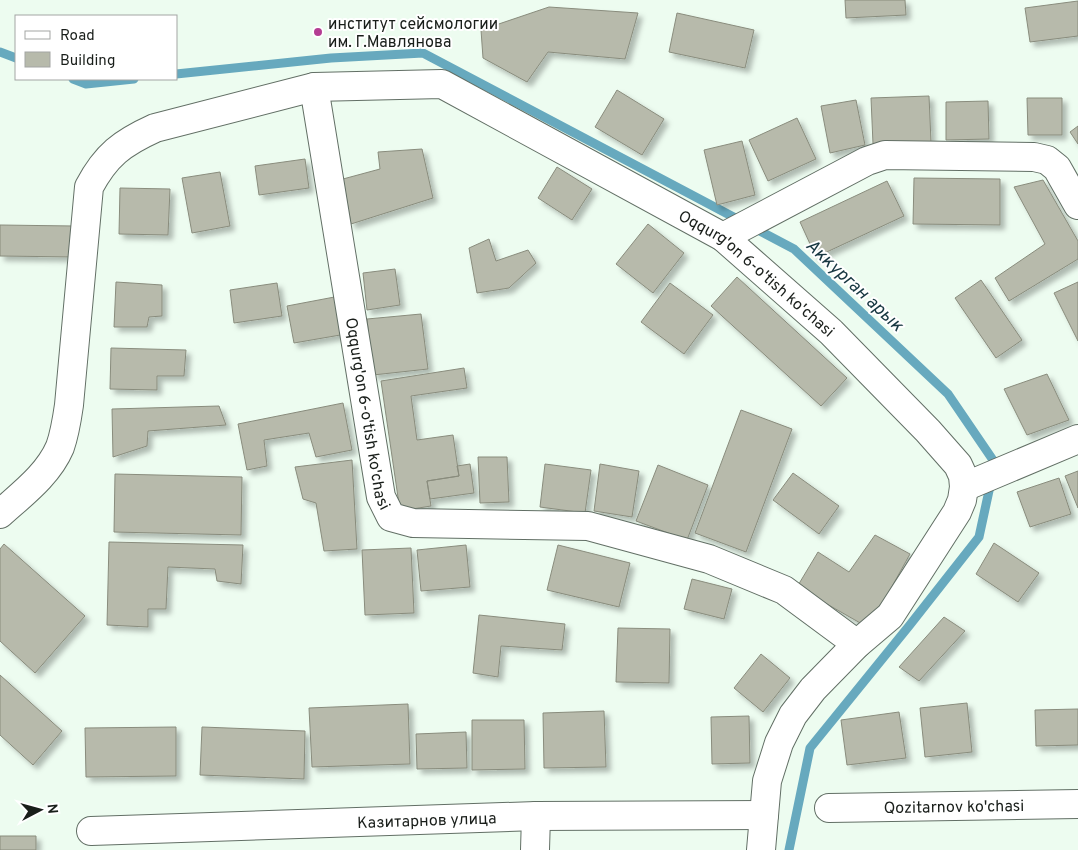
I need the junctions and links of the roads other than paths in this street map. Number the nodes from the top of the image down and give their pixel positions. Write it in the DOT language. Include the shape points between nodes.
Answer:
graph roads {
  1 [pos="314,87"];
  2 [pos="1078,204"];
  3 [pos="723,237"];
  4 [pos="1078,439"];
  5 [pos="964,488"];
  6 [pos="0,514"];
  7 [pos="857,644"];
  8 [pos="1078,804"];
  9 [pos="829,808"];
  10 [pos="764,815"];
  11 [pos="536,816"];
  12 [pos="91,831"];
  13 [pos="246,838"];
  14 [pos="535,850"];
  15 [pos="761,850"];
  1 -- 3 [label="street, Oqqurg'on 6-o'tish ko'chasi" via="442,84"];
  1 -- 6 [label="street, Oqqurg'on 6-o'tish ko'chasi" via="155,128 133,138 100,167 89,187 66,427 47,469"];
  1 -- 7 [label="street, Oqqurg'on 6-o'tish ko'chasi" via="381,497 391,517 412,523 598,528 709,559 784,590"];
  2 -- 3 [label="street" via="1057,168 1047,160 1034,157 885,155 867,161"];
  3 -- 5 [label="street, Oqqurg'on 6-o'tish ko'chasi" via="831,332 928,431 958,465"];
  4 -- 5 [label="street"];
  5 -- 7 [label="street" via="957,512 890,616"];
  7 -- 10 [label="street" via="813,689 793,715 779,743 767,781"];
  8 -- 9 [label="street, Qozitarnov ko'chasi"];
  10 -- 11 [label="street, Казитарнов улица"];
  10 -- 15 [label="street"];
  11 -- 13 [label="street, Казитарнов улица"];
  11 -- 14 [label="street"];
  12 -- 13 [label="street, Казитарнов улица"];
}
